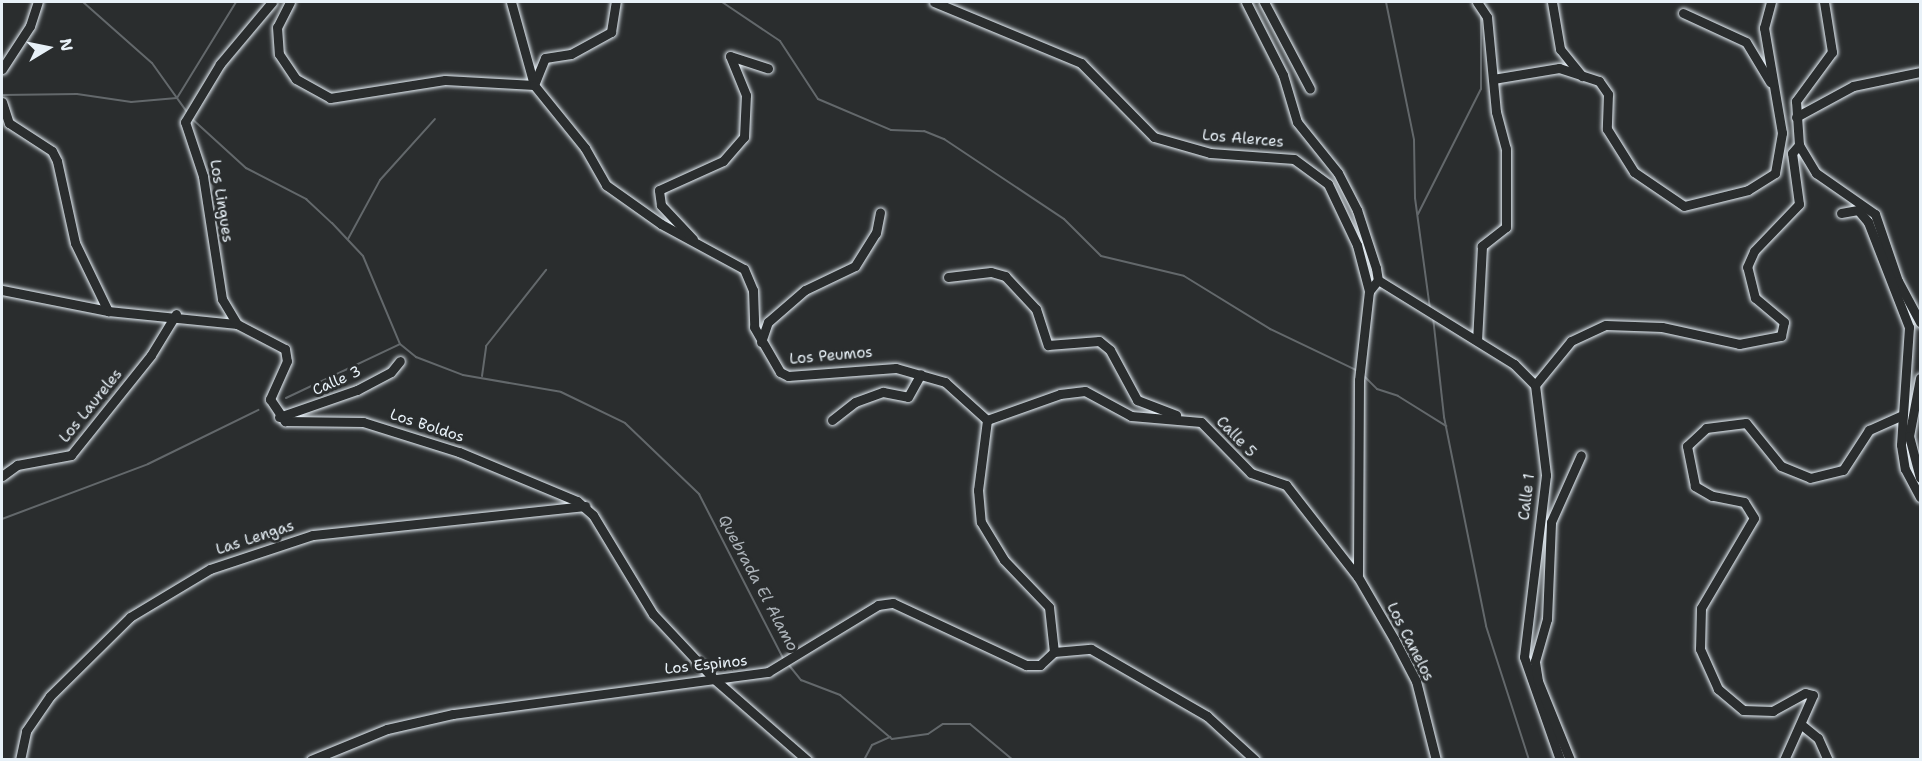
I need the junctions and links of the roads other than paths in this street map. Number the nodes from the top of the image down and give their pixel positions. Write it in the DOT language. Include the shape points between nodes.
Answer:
graph roads {
  1 [pos="38,2"];
  2 [pos="272,2"];
  3 [pos="290,2"];
  4 [pos="511,2"];
  5 [pos="616,2"];
  6 [pos="934,2"];
  7 [pos="1246,2"];
  8 [pos="1264,2"];
  9 [pos="1477,2"];
  10 [pos="1552,2"];
  11 [pos="1771,2"];
  12 [pos="1824,2"];
  13 [pos="1683,13"];
  14 [pos="768,68"];
  15 [pos="2,69"];
  16 [pos="1920,72"];
  17 [pos="1582,76"];
  18 [pos="1492,79"];
  19 [pos="534,85"];
  20 [pos="1772,87"];
  21 [pos="1310,89"];
  22 [pos="2,102"];
  23 [pos="1796,117"];
  24 [pos="1799,145"];
  25 [pos="880,212"];
  26 [pos="1841,213"];
  27 [pos="699,245"];
  28 [pos="948,277"];
  29 [pos="1378,280"];
  30 [pos="2,290"];
  31 [pos="1369,291"];
  32 [pos="108,311"];
  33 [pos="176,314"];
  34 [pos="1920,322"];
  35 [pos="237,324"];
  36 [pos="1477,340"];
  37 [pos="761,342"];
  38 [pos="400,361"];
  39 [pos="921,374"];
  40 [pos="1920,378"];
  41 [pos="1535,385"];
  42 [pos="1178,416"];
  43 [pos="1901,416"];
  44 [pos="279,417"];
  45 [pos="832,420"];
  46 [pos="987,420"];
  47 [pos="1581,456"];
  48 [pos="2,476"];
  49 [pos="1920,478"];
  50 [pos="1920,497"];
  51 [pos="586,506"];
  52 [pos="1358,577"];
  53 [pos="1054,652"];
  54 [pos="713,678"];
  55 [pos="1803,726"];
  56 [pos="20,759"];
  57 [pos="311,759"];
  58 [pos="807,759"];
  59 [pos="1255,759"];
  60 [pos="1436,759"];
  61 [pos="1560,759"];
  62 [pos="1570,759"];
  63 [pos="1784,759"];
  64 [pos="1828,759"];
  1 -- 15 [label="street" via="30,26"];
  2 -- 35 [label="street, Los Lingues" via="220,64 185,122 203,176 222,299"];
  3 -- 19 [label="street" via="277,27 279,54 296,79 318,96 341,98 383,86 445,80"];
  4 -- 19 [label="street, Los Peumos"];
  5 -- 19 [label="street" via="611,32 571,54 545,58"];
  6 -- 31 [label="street, Los Alerces" via="1081,63 1154,137 1210,153 1294,159 1312,170 1342,208"];
  7 -- 29 [label="street" via="1283,75 1297,122 1338,173 1358,210"];
  8 -- 21 [label="street"];
  9 -- 18 [label="street" via="1487,17"];
  10 -- 17 [label="street" via="1560,49"];
  11 -- 20 [label="street" via="1764,28"];
  12 -- 23 [label="street" via="1831,56 1800,90"];
  13 -- 20 [label="street" via="1746,42"];
  14 -- 27 [label="street" via="730,56 746,95 744,136 723,161 659,190 661,206"];
  16 -- 23 [label="street" via="1853,86"];
  17 -- 18 [label="street" via="1558,68"];
  17 -- 20 [label="street" via="1599,81 1608,94 1607,129 1634,172 1683,207 1748,190 1775,173 1782,133"];
  18 -- 36 [label="street" via="1506,149 1506,227 1482,246"];
  19 -- 27 [label="street, Los Peumos" via="585,148 606,185"];
  22 -- 32 [label="street" via="9,123 52,151 57,160 75,243"];
  23 -- 24 [label="street"];
  24 -- 34 [label="street" via="1816,173 1860,198 1875,214 1898,281"];
  24 -- 41 [label="street" via="1792,153 1799,204 1754,251 1747,267 1755,298 1784,322 1781,336 1739,344 1662,327 1606,325 1571,341"];
  25 -- 37 [label="street" via="876,233 855,266 804,290 768,322"];
  26 -- 43 [label="street" via="1858,210 1868,222 1909,327 1910,364"];
  27 -- 37 [label="street, Los Peumos" via="737,263 751,278 754,327"];
  28 -- 42 [label="street" via="991,272 1005,276 1036,309 1048,345 1099,341 1110,350 1137,400"];
  29 -- 31 [label="street"];
  29 -- 36 [label="street"];
  30 -- 32 [label="street"];
  31 -- 52 [label="street" via="1359,380"];
  32 -- 33 [label="street"];
  33 -- 35 [label="street"];
  33 -- 48 [label="street, Los Laureles" via="151,355 71,455 17,465"];
  35 -- 44 [label="street" via="266,336 288,355 270,399"];
  36 -- 41 [label="street"];
  37 -- 39 [label="street, Los Peumos" via="788,376 879,367"];
  38 -- 44 [label="street, Calle 3" via="391,372 357,390"];
  39 -- 45 [label="street" via="908,397 883,392 855,402"];
  39 -- 46 [label="street, Los Peumos" via="956,390"];
  40 -- 49 [label="street" via="1910,436"];
  41 -- 61 [label="street, Calle 1" via="1546,475 1524,657"];
  42 -- 46 [label="street, Calle 5" via="1131,416 1085,391 1072,390"];
  42 -- 52 [label="street, Calle 5" via="1201,422 1251,472 1295,492"];
  43 -- 50 [label="street" via="1903,462"];
  43 -- 55 [label="street" via="1869,430 1847,468 1810,478 1781,466 1746,423 1701,430 1685,450 1689,472 1699,489 1744,502 1754,518 1699,613 1698,642 1708,670 1724,696 1749,712 1773,711 1811,694"];
  44 -- 51 [label="street, Los Boldos" via="294,422 363,422 459,452"];
  46 -- 53 [label="street" via="978,490 981,522 1004,560 1049,607"];
  47 -- 62 [label="street" via="1551,522 1547,619 1535,661 1538,681"];
  51 -- 54 [label="street" via="653,614"];
  51 -- 56 [label="street, Las Lengas" via="313,535 210,569 130,617 50,696 26,731"];
  52 -- 60 [label="street, Los Canelos" via="1416,681"];
  53 -- 54 [label="street, Los Espinos" via="1040,665 1026,665 893,603 878,605 768,672"];
  53 -- 59 [label="street, Los Espinos" via="1091,649 1105,656 1207,716"];
  54 -- 57 [label="street, Los Espinos" via="453,714 387,729"];
  54 -- 58 [label="street"];
  55 -- 63 [label="street"];
  55 -- 64 [label="street" via="1818,738"];
}
